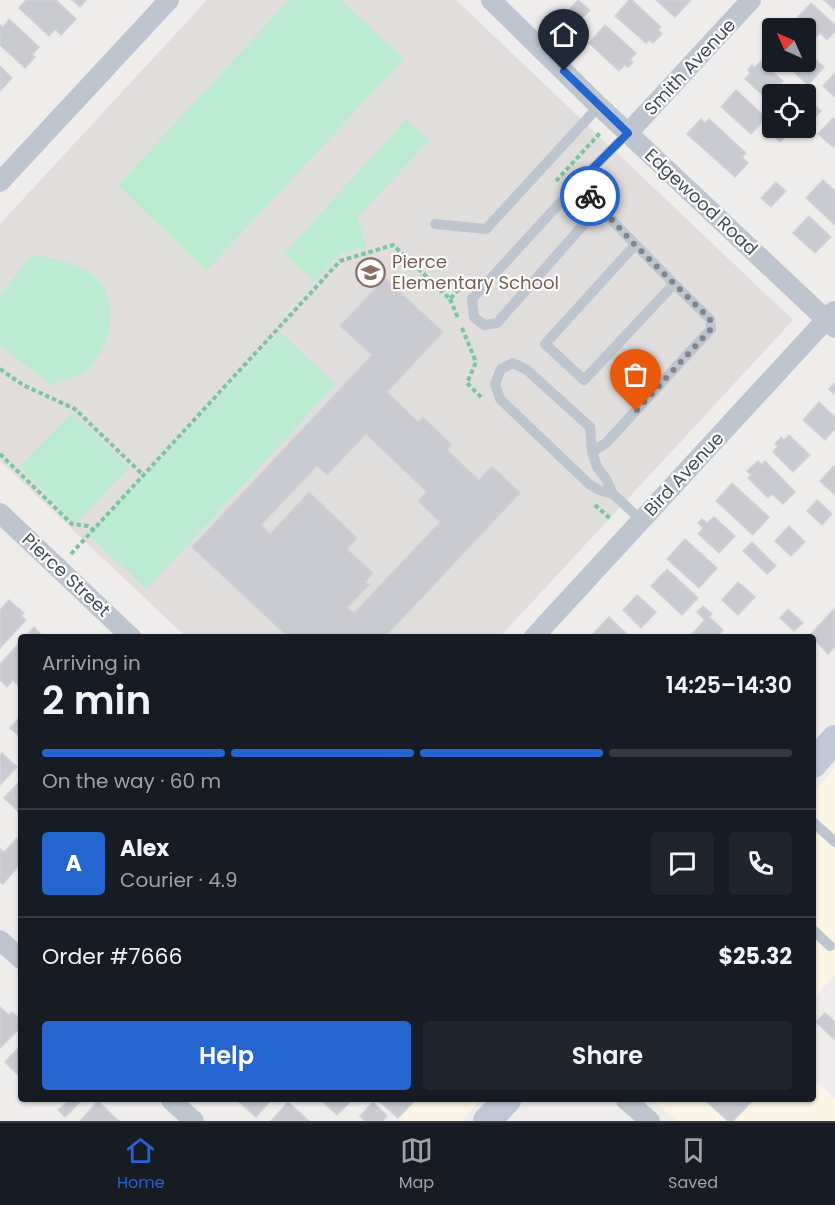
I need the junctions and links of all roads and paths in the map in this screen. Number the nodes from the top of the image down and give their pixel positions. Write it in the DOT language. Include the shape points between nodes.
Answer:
graph roads {
  1 [pos="169,0"];
  2 [pos="491,0"];
  3 [pos="751,0"];
  4 [pos="599,106"];
  5 [pos="604,128"];
  6 [pos="628,133"];
  7 [pos="0,182"];
  8 [pos="578,183"];
  9 [pos="554,184"];
  10 [pos="599,207"];
  11 [pos="435,224"];
  12 [pos="635,245"];
  13 [pos="466,281"];
  14 [pos="674,284"];
  15 [pos="832,319"];
  16 [pos="0,369"];
  17 [pos="592,452"];
  18 [pos="0,454"];
  19 [pos="144,476"];
  20 [pos="612,494"];
  21 [pos="0,513"];
  22 [pos="641,520"];
  23 [pos="94,530"];
  24 [pos="58,568"];
  25 [pos="128,634"];
  26 [pos="537,634"];
  27 [pos="835,739"];
  28 [pos="816,761"];
  29 [pos="816,825"];
  30 [pos="835,842"];
  31 [pos="816,933"];
  32 [pos="0,939"];
  33 [pos="830,946"];
  34 [pos="18,956"];
  35 [pos="173,1102"];
  36 [pos="505,1102"];
  37 [pos="628,1102"];
  38 [pos="194,1121"];
  39 [pos="487,1121"];
  40 [pos="650,1121"];
  1 -- 7 [label="street"];
  2 -- 4 [label="street, Edgewood Road"];
  3 -- 6 [label="street, Smith Avenue"];
  4 -- 6 [label="street, Edgewood Road"];
  4 -- 11 [label="lane" via="486,229"];
  5 -- 9 [label="path"];
  6 -- 8 [label="lane"];
  6 -- 15 [label="street, Edgewood Road"];
  8 -- 10 [label="lane"];
  8 -- 10 [label="lane" via="472,299 474,317 484,325 497,323"];
  10 -- 12 [label="lane"];
  12 -- 14 [label="lane"];
  12 -- 14 [label="lane" via="544,344 584,380"];
  13 -- 19 [label="path" via="450,299 393,245 340,261"];
  14 -- 17 [label="lane" via="710,319 711,329 606,444"];
  15 -- 22 [label="street, Bird Avenue"];
  16 -- 19 [label="path" via="23,385 75,409"];
  17 -- 20 [label="lane"];
  17 -- 20 [label="lane" via="590,427 527,370 513,363 501,369 495,384 500,399 589,484"];
  18 -- 23 [label="path" via="72,524"];
  19 -- 23 [label="path"];
  20 -- 22 [label="lane"];
  21 -- 24 [label="street, Pierce Street"];
  22 -- 26 [label="street, Bird Avenue"];
  23 -- 24 [label="path"];
  24 -- 25 [label="street, Pierce Street"];
  27 -- 28 [label="main road"];
  29 -- 30 [label="lane"];
  31 -- 33 [label="lane"];
  32 -- 34 [label="street"];
  35 -- 38 [label="street"];
  36 -- 39 [label="main road"];
  37 -- 40 [label="street"];
}
